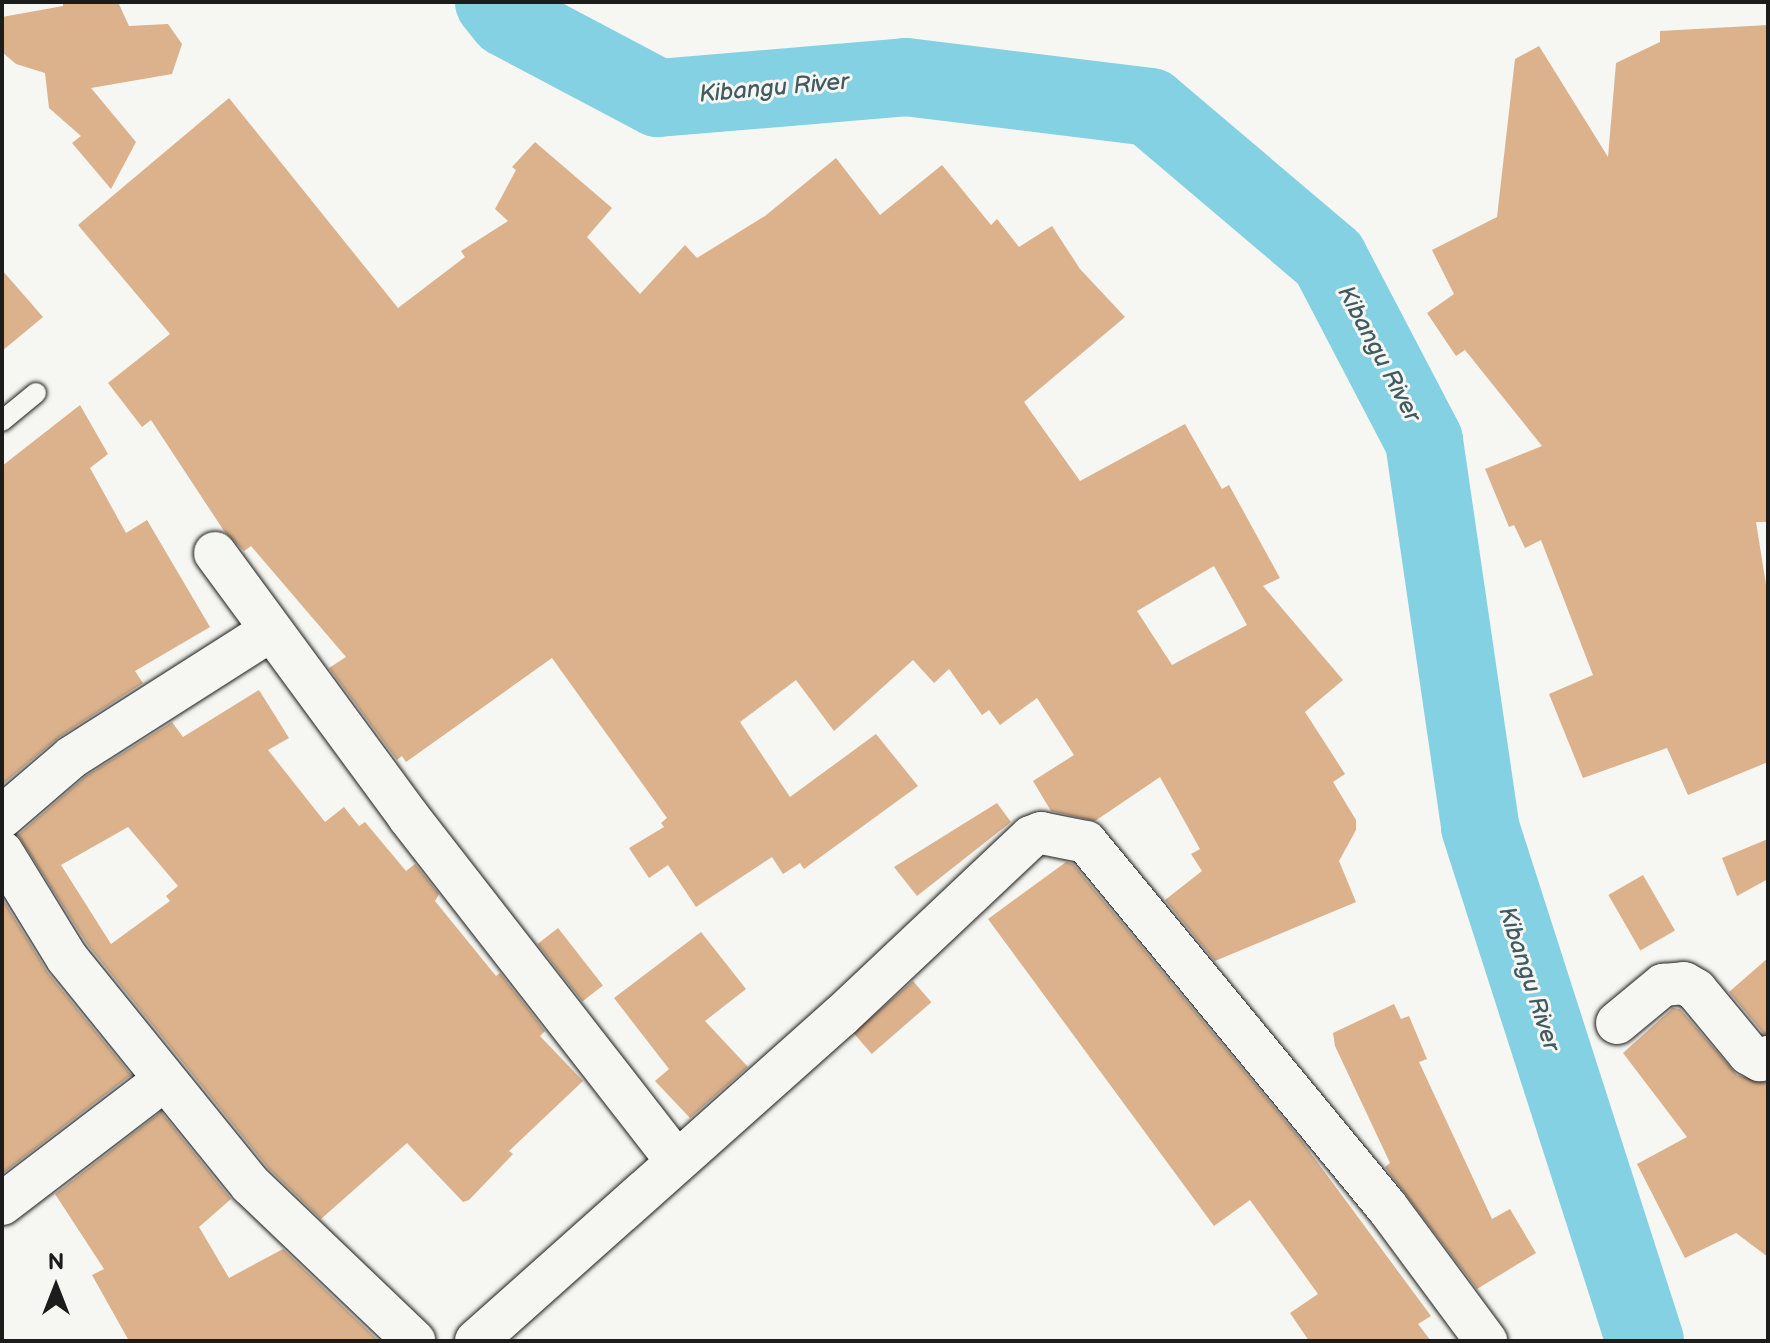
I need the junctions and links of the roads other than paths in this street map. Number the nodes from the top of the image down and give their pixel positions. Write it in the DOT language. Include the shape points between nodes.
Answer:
graph roads {
  1 [pos="36,393"];
  2 [pos="2,421"];
  3 [pos="215,553"];
  4 [pos="271,630"];
  5 [pos="2,817"];
  6 [pos="2,852"];
  7 [pos="1617,1023"];
  8 [pos="1768,1057"];
  9 [pos="163,1081"];
  10 [pos="677,1161"];
  11 [pos="2,1204"];
  12 [pos="414,1341"];
  13 [pos="476,1341"];
  14 [pos="1486,1341"];
  1 -- 2 [label="lane"];
  3 -- 4 [label="street"];
  4 -- 5 [label="street" via="72,757"];
  4 -- 10 [label="street" via="408,816"];
  6 -- 9 [label="street" via="67,958"];
  7 -- 8 [label="street" via="1663,985 1684,983 1696,990 1749,1054 1760,1060"];
  9 -- 11 [label="street"];
  9 -- 12 [label="street" via="251,1185"];
  10 -- 13 [label="street"];
  10 -- 14 [label="street" via="1031,837 1079,838 1387,1207"];
}
